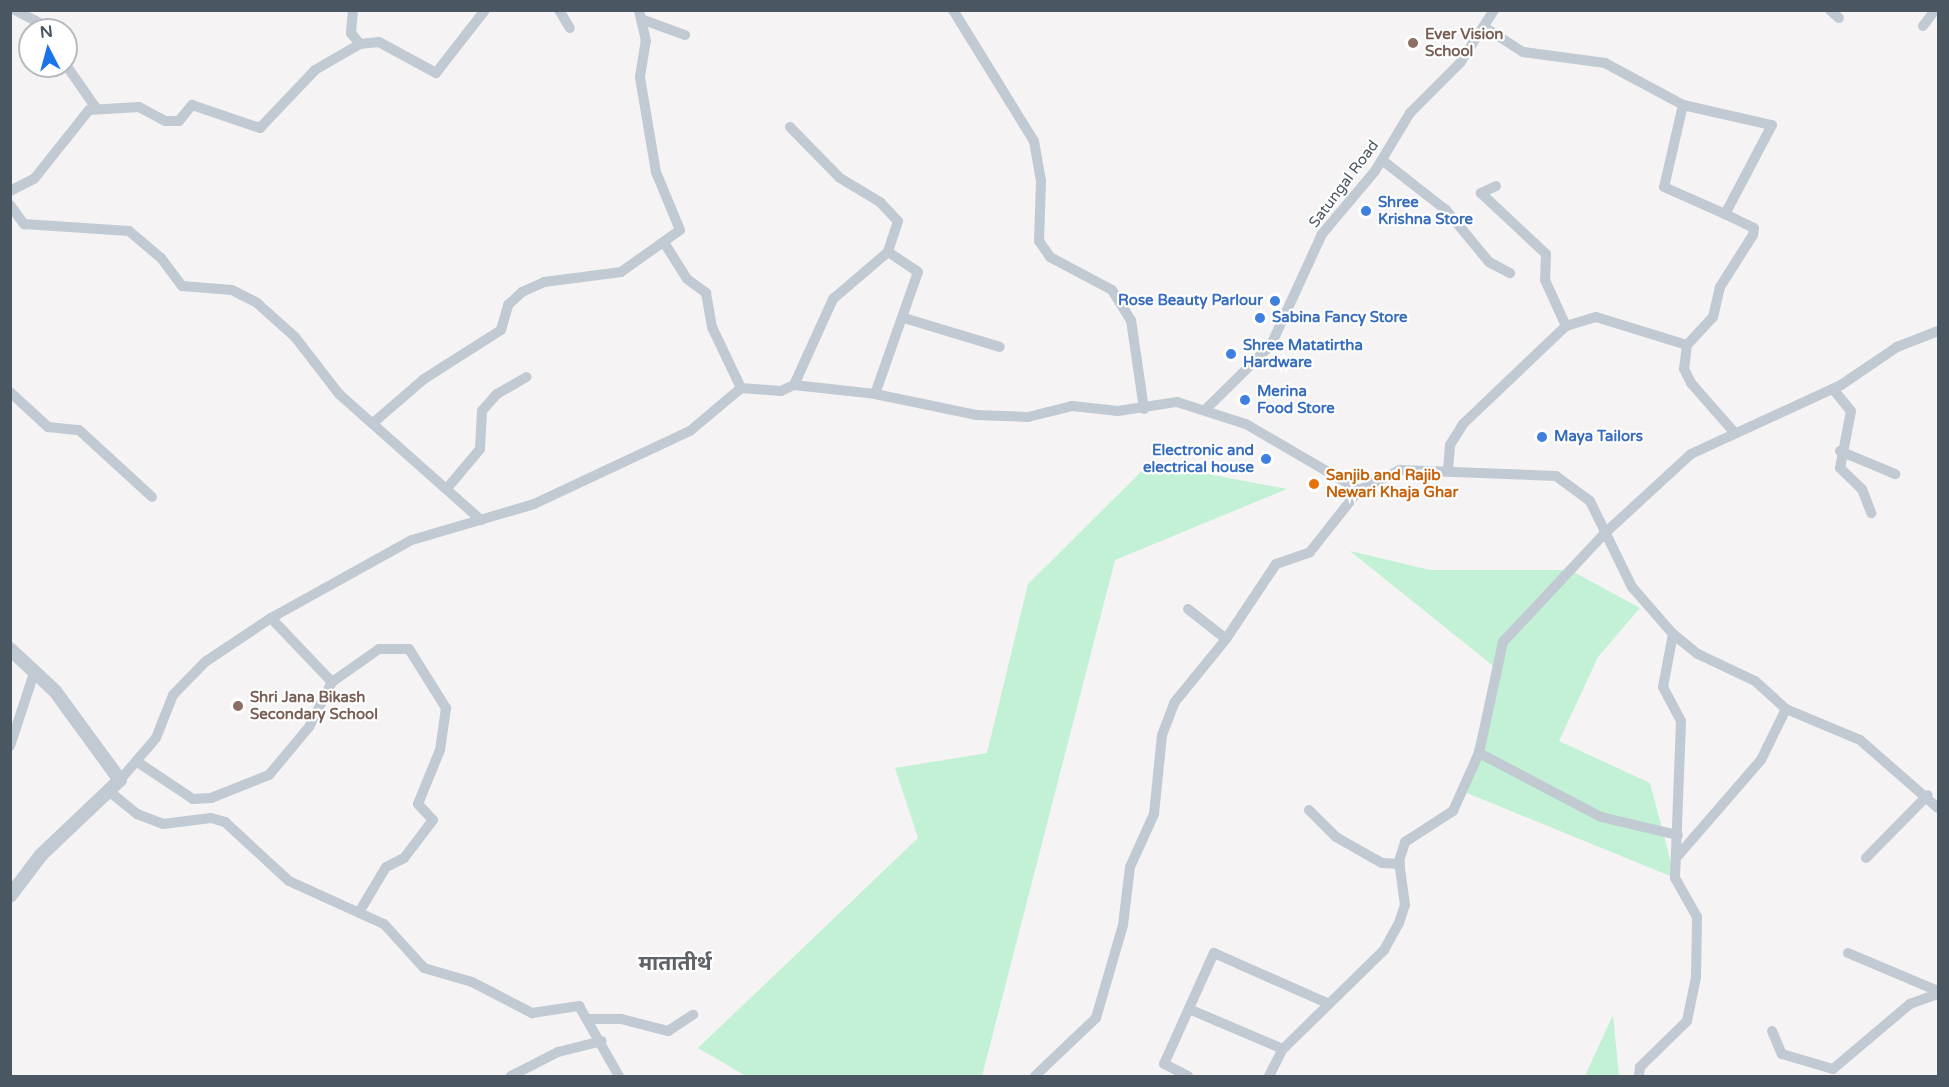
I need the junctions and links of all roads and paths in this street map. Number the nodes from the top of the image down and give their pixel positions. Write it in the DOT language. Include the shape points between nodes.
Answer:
graph roads {
  1 [pos="15,10"];
  2 [pos="353,10"];
  3 [pos="485,10"];
  4 [pos="559,10"];
  5 [pos="953,10"];
  6 [pos="1494,10"];
  7 [pos="1935,10"];
  8 [pos="640,15"];
  9 [pos="30,18"];
  10 [pos="1923,26"];
  11 [pos="1484,27"];
  12 [pos="570,28"];
  13 [pos="685,35"];
  14 [pos="360,44"];
  15 [pos="75,78"];
  16 [pos="1683,105"];
  17 [pos="96,108"];
  18 [pos="790,127"];
  19 [pos="1382,160"];
  20 [pos="1496,186"];
  21 [pos="10,190"];
  22 [pos="10,205"];
  23 [pos="1725,214"];
  24 [pos="665,244"];
  25 [pos="888,252"];
  26 [pos="1510,273"];
  27 [pos="904,318"];
  28 [pos="1566,326"];
  29 [pos="1938,331"];
  30 [pos="1687,345"];
  31 [pos="1000,347"];
  32 [pos="527,377"];
  33 [pos="794,385"];
  34 [pos="741,387"];
  35 [pos="1833,389"];
  36 [pos="10,392"];
  37 [pos="875,394"];
  38 [pos="1144,409"];
  39 [pos="1206,409"];
  40 [pos="373,423"];
  41 [pos="1733,431"];
  42 [pos="1840,451"];
  43 [pos="1448,469"];
  44 [pos="1896,474"];
  45 [pos="449,486"];
  46 [pos="1359,490"];
  47 [pos="152,497"];
  48 [pos="1871,513"];
  49 [pos="481,520"];
  50 [pos="1604,534"];
  51 [pos="1188,609"];
  52 [pos="271,618"];
  53 [pos="1673,634"];
  54 [pos="1226,639"];
  55 [pos="10,650"];
  56 [pos="34,673"];
  57 [pos="332,682"];
  58 [pos="1785,710"];
  59 [pos="10,746"];
  60 [pos="1479,753"];
  61 [pos="139,763"];
  62 [pos="120,780"];
  63 [pos="110,792"];
  64 [pos="1928,795"];
  65 [pos="1938,808"];
  66 [pos="1308,810"];
  67 [pos="1678,835"];
  68 [pos="1676,858"];
  69 [pos="1866,858"];
  70 [pos="1400,864"];
  71 [pos="10,896"];
  72 [pos="361,909"];
  73 [pos="1848,953"];
  74 [pos="1938,992"];
  75 [pos="1329,1004"];
  76 [pos="1189,1009"];
  77 [pos="693,1015"];
  78 [pos="590,1019"];
  79 [pos="1773,1031"];
  80 [pos="602,1041"];
  81 [pos="1283,1049"];
  82 [pos="511,1077"];
  83 [pos="619,1077"];
  84 [pos="1035,1077"];
  85 [pos="1188,1077"];
  86 [pos="1269,1077"];
  87 [pos="1639,1077"];
  1 -- 9 [label="street"];
  2 -- 14 [label="street" via="351,33"];
  3 -- 14 [label="street" via="436,73 379,42"];
  4 -- 12 [label="street"];
  5 -- 38 [label="street" via="1034,141 1041,181 1038,241 1050,257 1112,290 1131,320"];
  6 -- 11 [label="street, Satungal Road"];
  7 -- 10 [label="street"];
  8 -- 13 [label="street"];
  8 -- 24 [label="street" via="646,41 640,77 656,172 680,230"];
  11 -- 16 [label="street" via="1523,52 1605,63"];
  11 -- 19 [label="street, Satungal Road" via="1460,63 1410,113"];
  14 -- 17 [label="street" via="315,70 260,128 192,105 179,121 165,121 139,108"];
  15 -- 17 [label="street"];
  16 -- 23 [label="street" via="1664,187"];
  16 -- 23 [label="street" via="1772,125"];
  17 -- 21 [label="street" via="84,114 34,179"];
  18 -- 25 [label="street" via="840,178 879,202 898,221"];
  19 -- 26 [label="street" via="1446,210 1489,262"];
  19 -- 39 [label="street, Satungal Road" via="1322,234 1271,345"];
  20 -- 28 [label="street" via="1481,193 1546,254 1545,280"];
  22 -- 40 [label="street" via="24,224 129,231 161,258 182,286 232,290 257,303"];
  23 -- 30 [label="street" via="1754,228 1753,235 1720,287 1713,317"];
  24 -- 34 [label="street" via="687,279 706,293 712,327"];
  24 -- 40 [label="street" via="621,272 544,282 522,292 508,305 501,330 424,379"];
  25 -- 27 [label="street" via="918,272"];
  25 -- 33 [label="street" via="833,299"];
  27 -- 31 [label="street"];
  27 -- 37 [label="street"];
  28 -- 30 [label="street" via="1596,317"];
  28 -- 43 [label="street" via="1463,424 1450,445"];
  29 -- 35 [label="street" via="1897,347"];
  30 -- 41 [label="street" via="1684,369 1691,383"];
  32 -- 45 [label="street" via="496,394 482,411 480,449"];
  33 -- 34 [label="street" via="781,391"];
  33 -- 37 [label="street"];
  34 -- 49 [label="street" via="690,431 534,504"];
  35 -- 41 [label="street"];
  35 -- 42 [label="street" via="1851,411"];
  36 -- 47 [label="street" via="48,427 79,430"];
  37 -- 38 [label="street" via="976,415 1028,417 1072,406"];
  38 -- 39 [label="street" via="1177,402"];
  39 -- 46 [label="street" via="1304,454"];
  40 -- 45 [label="street"];
  41 -- 50 [label="street" via="1690,454"];
  42 -- 44 [label="street"];
  42 -- 48 [label="street" via="1840,468 1862,489"];
  43 -- 46 [label="street" via="1400,470"];
  43 -- 50 [label="street" via="1556,476 1590,501"];
  45 -- 49 [label="street"];
  46 -- 54 [label="street" via="1310,552 1276,564"];
  49 -- 52 [label="street" via="412,540"];
  50 -- 53 [label="street" via="1632,587"];
  50 -- 60 [label="street" via="1503,642"];
  51 -- 54 [label="street"];
  52 -- 57 [label="street"];
  52 -- 61 [label="street" via="205,663 173,695"];
  53 -- 58 [label="street" via="1698,654 1755,681"];
  53 -- 67 [label="street" via="1663,687 1681,721"];
  54 -- 84 [label="street" via="1174,703 1162,735 1154,814 1130,867 1123,925 1096,1018"];
  55 -- 56 [label="street"];
  56 -- 59 [label="street"];
  56 -- 62 [label="street" via="60,697"];
  57 -- 61 [label="street" via="309,727 269,775 211,798 193,799"];
  57 -- 72 [label="street" via="379,650 409,649 446,708 440,750 418,804 433,820 404,858 386,867"];
  58 -- 64 [label="street" via="1860,740"];
  58 -- 68 [label="street" via="1761,760"];
  60 -- 67 [label="street" via="1601,817"];
  60 -- 70 [label="street" via="1453,811 1405,842"];
  61 -- 62 [label="street"];
  62 -- 63 [label="street"];
  63 -- 71 [label="street" via="41,855"];
  63 -- 72 [label="street" via="137,814 163,824 211,818 225,822 289,881"];
  64 -- 65 [label="street"];
  64 -- 69 [label="street"];
  66 -- 70 [label="street" via="1336,837 1382,863"];
  67 -- 68 [label="street"];
  68 -- 87 [label="street" via="1675,878 1697,917 1696,977 1687,1022 1640,1067"];
  70 -- 75 [label="street" via="1405,905 1399,923 1384,950"];
  72 -- 78 [label="street" via="384,924 423,968 472,982 523,1011 579,1006"];
  73 -- 74 [label="street"];
  74 -- 79 [label="street" via="1910,1004 1833,1069 1782,1054"];
  75 -- 76 [label="street" via="1214,953"];
  75 -- 81 [label="street"];
  76 -- 81 [label="street"];
  76 -- 85 [label="street" via="1164,1064"];
  77 -- 78 [label="street" via="668,1031 621,1019"];
  78 -- 80 [label="street"];
  80 -- 82 [label="street" via="558,1052"];
  80 -- 83 [label="street"];
  81 -- 86 [label="street"];
}
